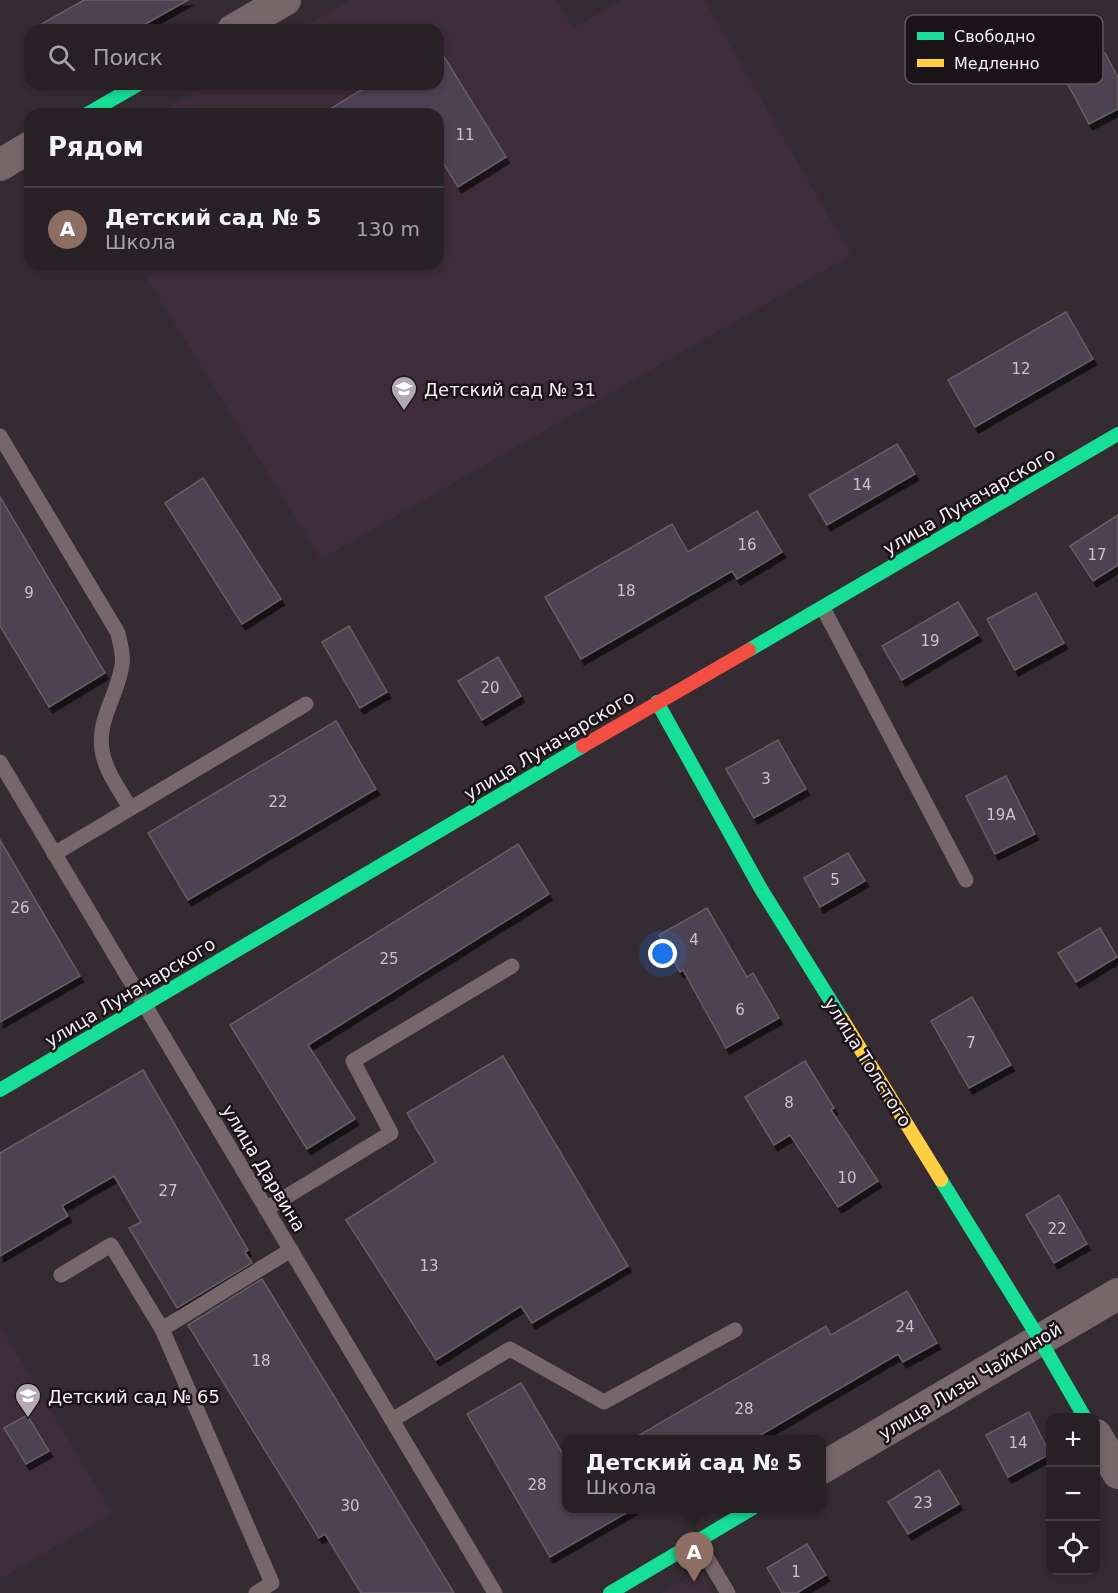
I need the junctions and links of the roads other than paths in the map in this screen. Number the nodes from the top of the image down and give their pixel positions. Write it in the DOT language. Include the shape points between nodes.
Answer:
graph roads {
  1 [pos="285,0"];
  2 [pos="243,24"];
  3 [pos="129,90"];
  4 [pos="97,108"];
  5 [pos="1118,434"];
  6 [pos="2,446"];
  7 [pos="823,608"];
  8 [pos="657,702"];
  9 [pos="306,704"];
  10 [pos="0,762"];
  11 [pos="130,808"];
  12 [pos="54,854"];
  13 [pos="966,880"];
  14 [pos="512,966"];
  15 [pos="145,1005"];
  16 [pos="0,1090"];
  17 [pos="266,1209"];
  18 [pos="291,1250"];
  19 [pos="61,1275"];
  20 [pos="1118,1294"];
  21 [pos="162,1329"];
  22 [pos="735,1330"];
  23 [pos="1040,1340"];
  24 [pos="1082,1413"];
  25 [pos="392,1420"];
  26 [pos="1100,1443"];
  27 [pos="826,1466"];
  28 [pos="1118,1473"];
  29 [pos="746,1513"];
  30 [pos="698,1541"];
  31 [pos="256,1593"];
  32 [pos="495,1593"];
  33 [pos="610,1593"];
  34 [pos="728,1593"];
  1 -- 2 [label="street"];
  3 -- 4 [label="street"];
  5 -- 7 [label="street, улица Луначарского"];
  6 -- 11 [label="lane" via="118,633 122,664 101,731 102,751 110,775"];
  7 -- 8 [label="street, улица Луначарского"];
  7 -- 13 [label="lane"];
  8 -- 15 [label="street, улица Луначарского"];
  8 -- 23 [label="street, улица Толстого" via="761,889"];
  9 -- 11 [label="lane"];
  10 -- 12 [label="lane, улица Дарвина"];
  11 -- 12 [label="lane"];
  12 -- 15 [label="lane, улица Дарвина"];
  14 -- 17 [label="lane" via="353,1060 391,1133"];
  15 -- 16 [label="street, улица Луначарского"];
  15 -- 17 [label="lane, улица Дарвина"];
  17 -- 18 [label="lane, улица Дарвина"];
  18 -- 21 [label="lane"];
  18 -- 25 [label="lane, улица Дарвина"];
  19 -- 21 [label="lane" via="111,1245"];
  20 -- 23 [label="street, улица Лизы Чайкиной"];
  21 -- 31 [label="lane" via="272,1584"];
  22 -- 25 [label="lane" via="604,1402 510,1349"];
  23 -- 24 [label="street, улица Толстого"];
  23 -- 27 [label="street, улица Лизы Чайкиной"];
  25 -- 32 [label="lane, улица Дарвина"];
  26 -- 28 [label="street"];
  29 -- 30 [label="street"];
  30 -- 33 [label="street"];
  30 -- 34 [label="lane"];
}
